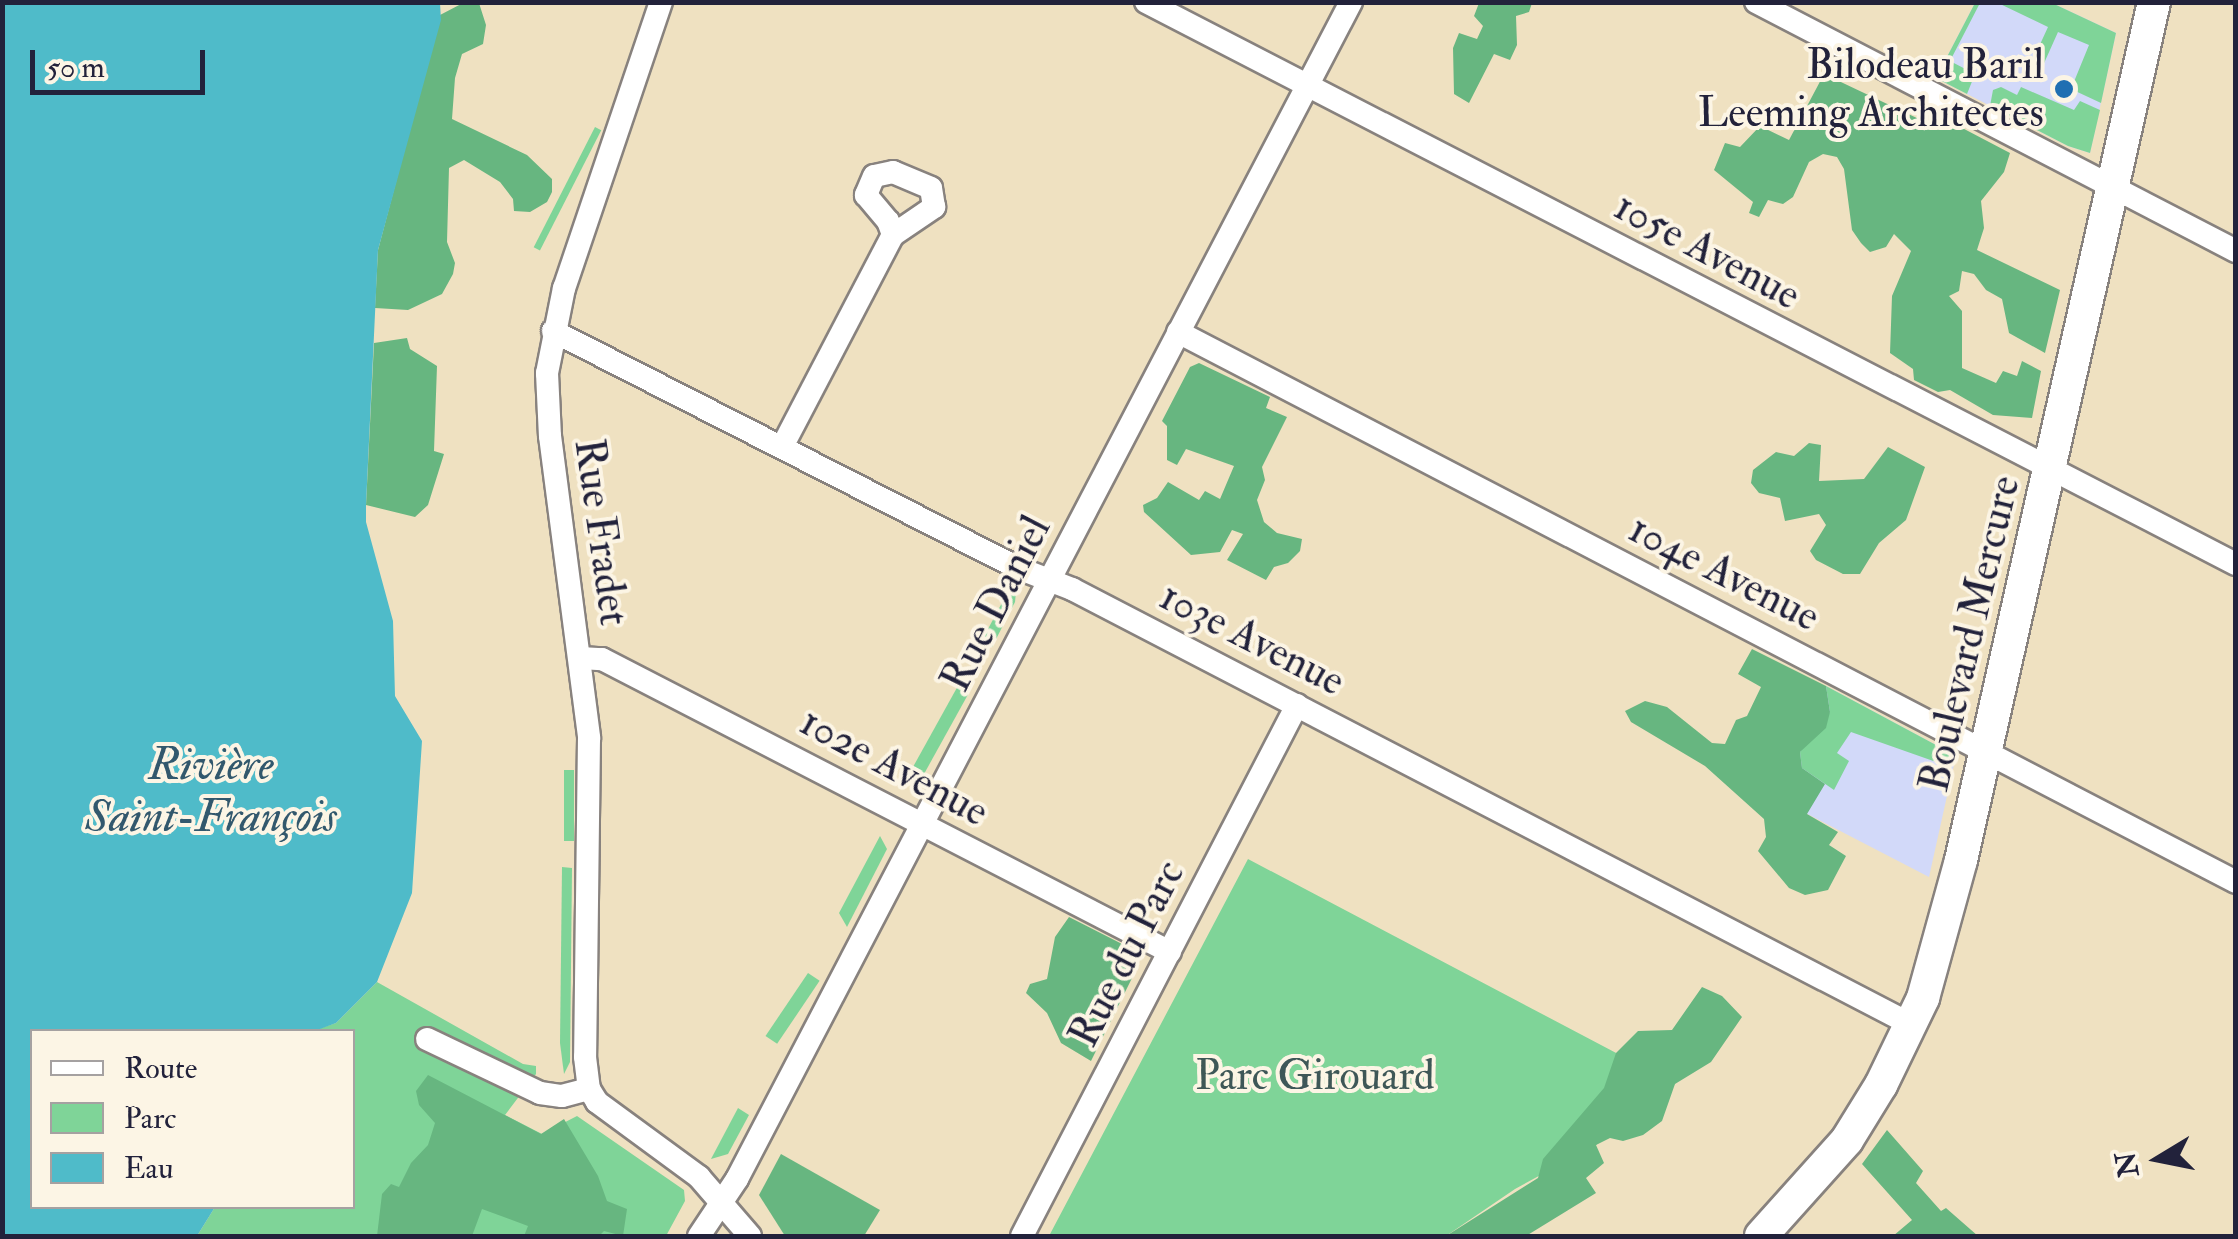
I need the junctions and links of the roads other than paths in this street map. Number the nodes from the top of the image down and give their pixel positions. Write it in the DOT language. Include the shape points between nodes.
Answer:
graph roads {
  1 [pos="660,2"];
  2 [pos="1146,2"];
  3 [pos="1350,2"];
  4 [pos="1756,2"];
  5 [pos="2154,2"];
  6 [pos="1308,86"];
  7 [pos="2114,189"];
  8 [pos="893,235"];
  9 [pos="2236,251"];
  10 [pos="553,331"];
  11 [pos="1178,332"];
  12 [pos="783,445"];
  13 [pos="2052,466"];
  14 [pos="2236,564"];
  15 [pos="1050,580"];
  16 [pos="580,658"];
  17 [pos="1297,705"];
  18 [pos="1986,752"];
  19 [pos="923,825"];
  20 [pos="2236,882"];
  21 [pos="1170,952"];
  22 [pos="1912,1025"];
  23 [pos="427,1039"];
  24 [pos="588,1089"];
  25 [pos="722,1200"];
  26 [pos="699,1236"];
  27 [pos="750,1236"];
  28 [pos="1022,1236"];
  29 [pos="1760,1236"];
  1 -- 10 [label="street, Rue Fradet"];
  2 -- 6 [label="street, 105e Avenue"];
  3 -- 6 [label="street, Rue Daniel"];
  4 -- 7 [label="street"];
  5 -- 7 [label="street, Boulevard Mercure"];
  6 -- 11 [label="street, Rue Daniel"];
  6 -- 13 [label="street, 105e Avenue" via="2000,446"];
  7 -- 9 [label="street"];
  7 -- 13 [label="street, Boulevard Mercure"];
  8 -- 12 [label="street"];
  10 -- 12 [label="street, 103e Avenue"];
  10 -- 16 [label="street, Rue Fradet" via="549,420"];
  11 -- 15 [label="street, Rue Daniel"];
  11 -- 18 [label="street, 104e Avenue"];
  12 -- 15 [label="street, 103e Avenue"];
  13 -- 14 [label="street, 105e Avenue"];
  13 -- 18 [label="street, Boulevard Mercure"];
  15 -- 17 [label="street, 103e Avenue"];
  15 -- 19 [label="street, Rue Daniel"];
  16 -- 19 [label="street, 102e Avenue" via="602,659"];
  16 -- 24 [label="street, Rue Fradet" via="590,768"];
  17 -- 21 [label="street, Rue du Parc"];
  17 -- 22 [label="street, 103e Avenue"];
  18 -- 20 [label="street, 104e Avenue"];
  18 -- 22 [label="street, Boulevard Mercure"];
  19 -- 21 [label="street, 102e Avenue"];
  19 -- 25 [label="street, Rue Daniel"];
  21 -- 28 [label="street, Rue du Parc"];
  22 -- 29 [label="street, Boulevard Mercure" via="1847,1140"];
  23 -- 24 [label="street" via="540,1094"];
  24 -- 25 [label="street"];
  25 -- 26 [label="street, Rue Daniel"];
  25 -- 27 [label="street"];
}
